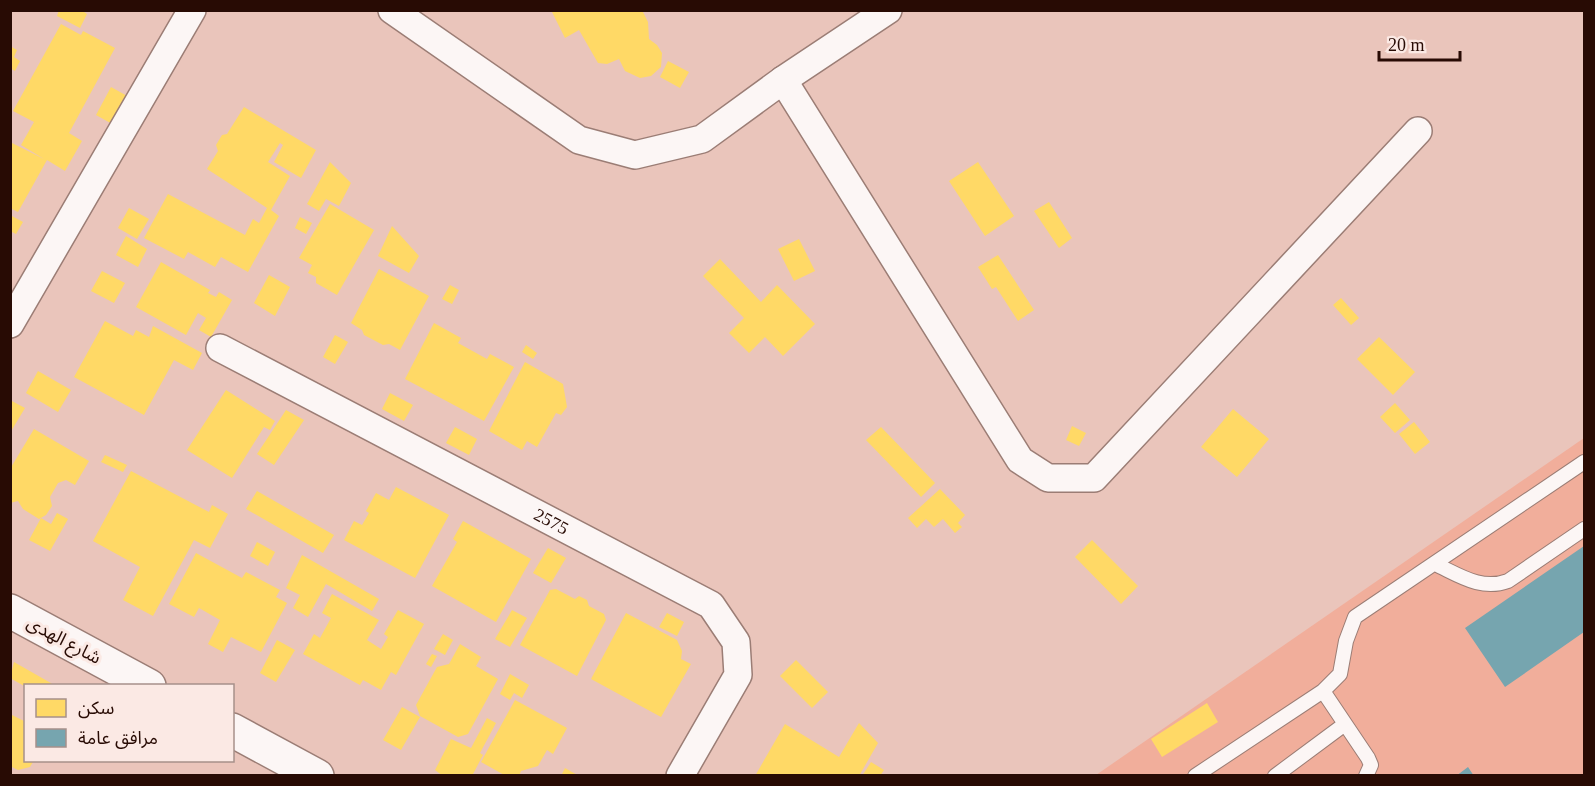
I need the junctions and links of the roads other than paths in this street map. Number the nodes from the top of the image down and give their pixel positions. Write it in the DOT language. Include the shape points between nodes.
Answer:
graph roads {
  1 [pos="192,10"];
  2 [pos="392,10"];
  3 [pos="888,10"];
  4 [pos="783,80"];
  5 [pos="1418,131"];
  6 [pos="10,324"];
  7 [pos="220,348"];
  8 [pos="1584,462"];
  9 [pos="1584,529"];
  10 [pos="1434,564"];
  11 [pos="10,611"];
  12 [pos="145,684"];
  13 [pos="1323,691"];
  14 [pos="1345,724"];
  15 [pos="234,731"];
  16 [pos="317,776"];
  17 [pos="680,776"];
  18 [pos="1195,776"];
  19 [pos="1275,776"];
  20 [pos="1366,776"];
  1 -- 6 [label="street"];
  2 -- 4 [label="street" via="579,140 635,155 702,140"];
  3 -- 4 [label="street"];
  4 -- 5 [label="street" via="1020,460 1048,478 1094,478"];
  7 -- 17 [label="street, 2575" via="711,605 736,642 738,675"];
  8 -- 10 [label="lane"];
  9 -- 10 [label="lane" via="1498,585 1476,584"];
  10 -- 13 [label="lane" via="1355,617 1340,674"];
  11 -- 12 [label="street, شارع الهدى"];
  13 -- 14 [label="lane"];
  13 -- 18 [label="lane"];
  14 -- 19 [label="lane"];
  14 -- 20 [label="lane" via="1371,765"];
  15 -- 16 [label="street"];
}
